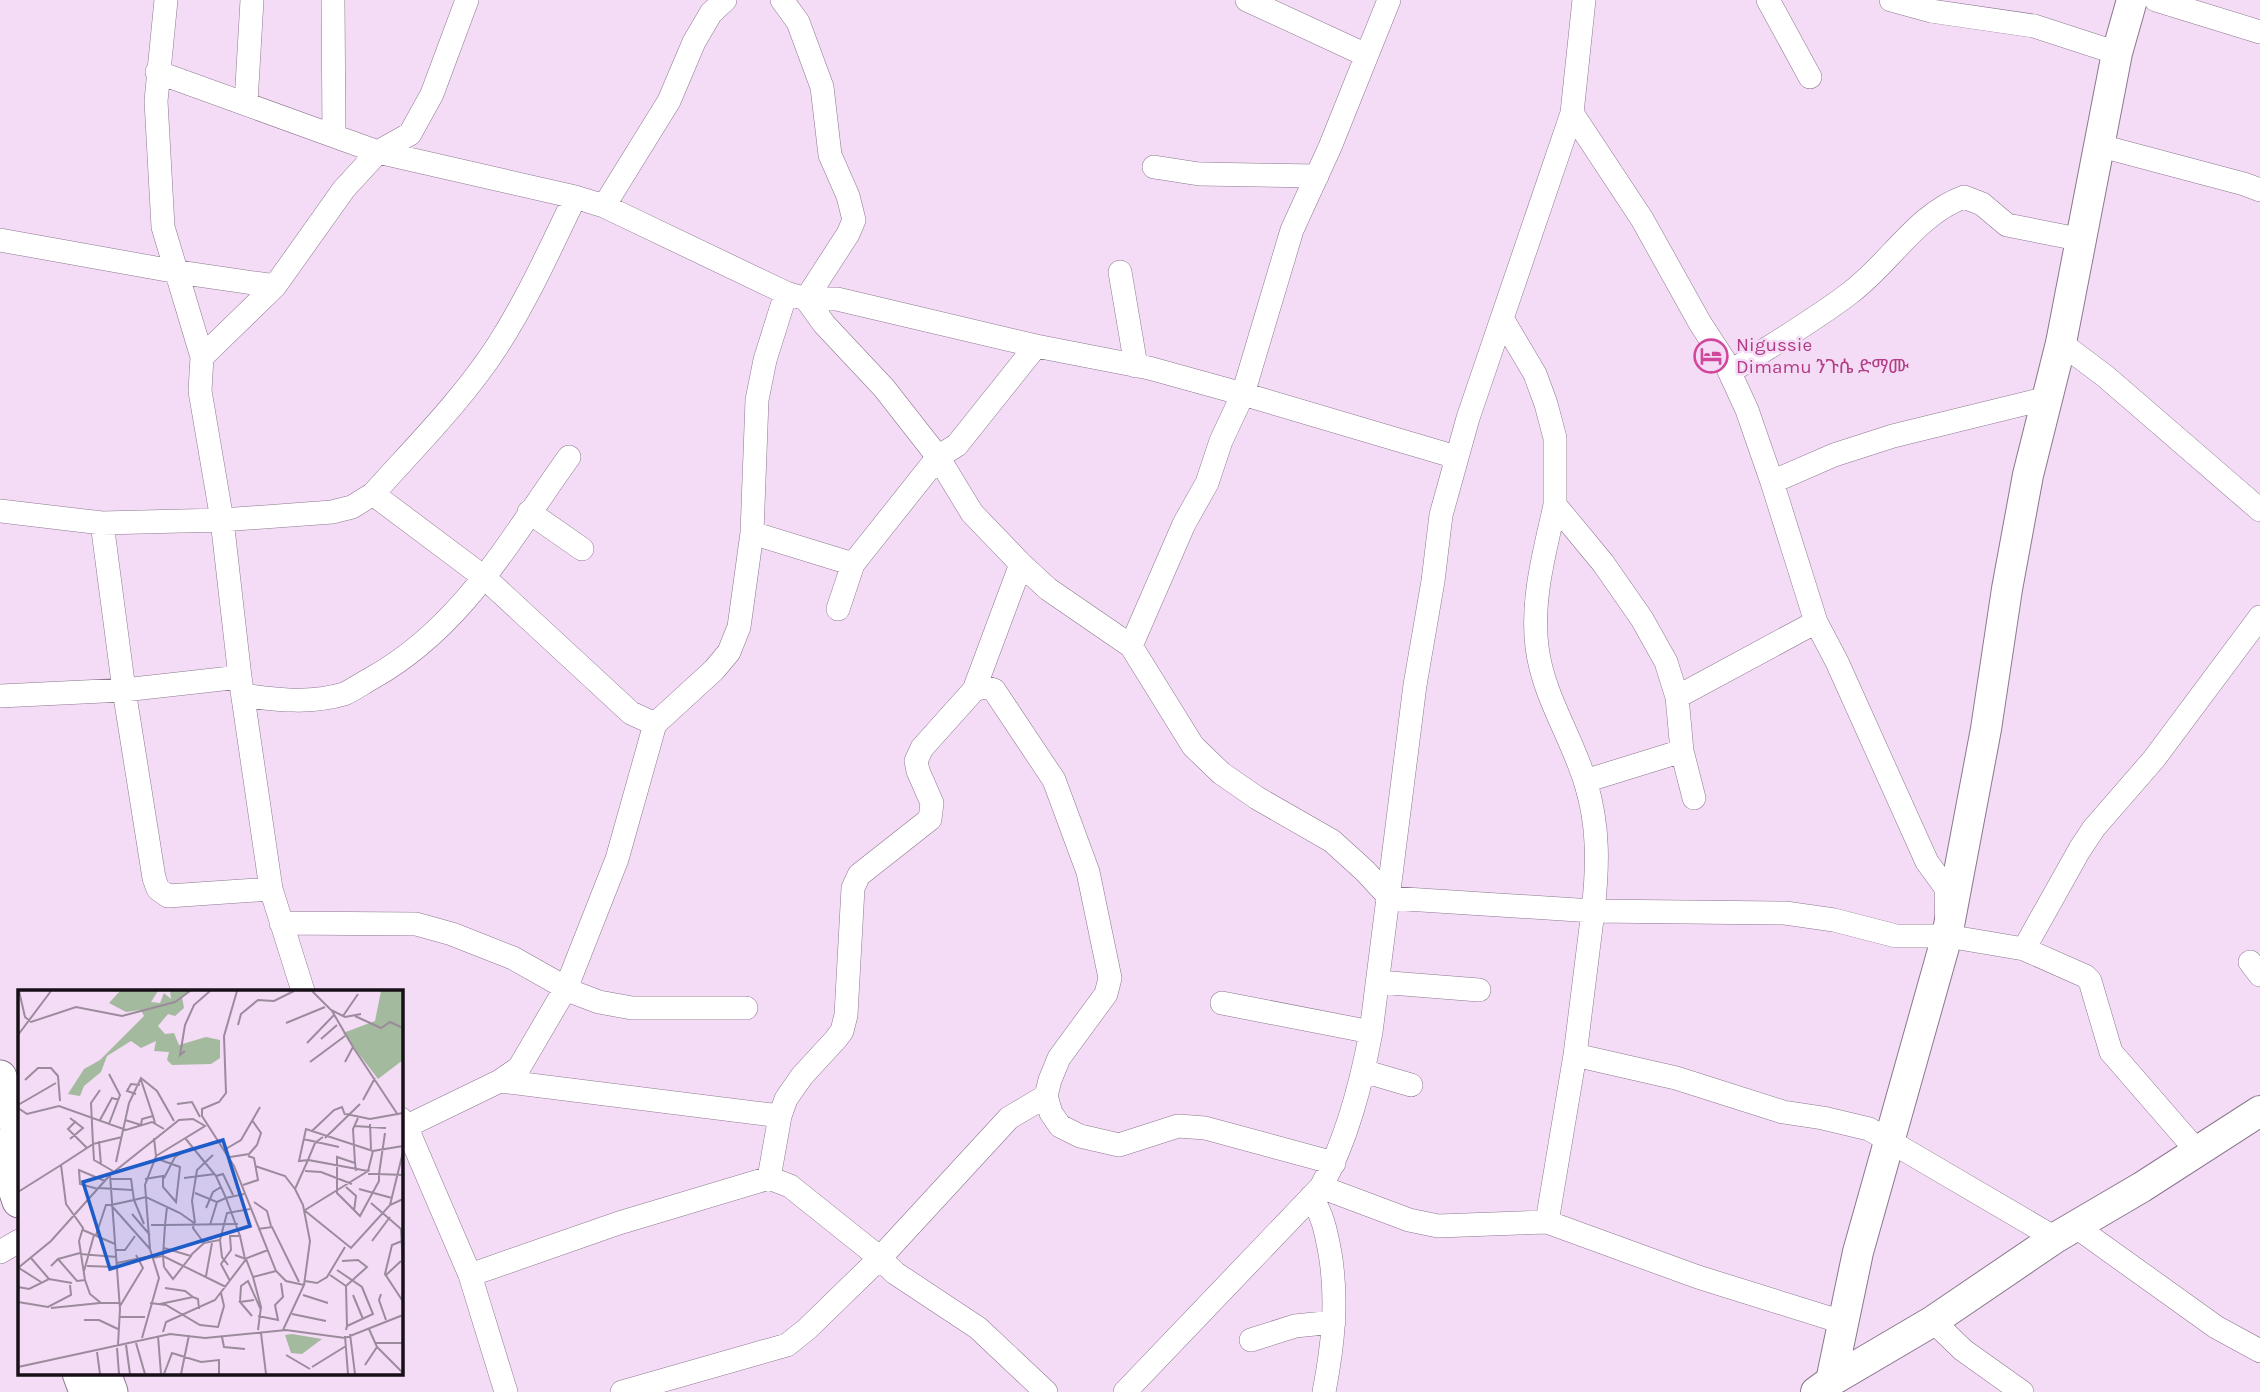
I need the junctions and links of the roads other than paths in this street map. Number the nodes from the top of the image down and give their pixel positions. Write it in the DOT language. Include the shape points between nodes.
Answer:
graph roads {
  1 [pos="166,0"];
  2 [pos="252,0"];
  3 [pos="333,0"];
  4 [pos="467,0"];
  5 [pos="725,0"];
  6 [pos="782,0"];
  7 [pos="1247,0"];
  8 [pos="1390,0"];
  9 [pos="1586,0"];
  10 [pos="1768,0"];
  11 [pos="1891,0"];
  12 [pos="2132,0"];
  13 [pos="2156,0"];
  14 [pos="2260,32"];
  15 [pos="2118,53"];
  16 [pos="1366,55"];
  17 [pos="157,72"];
  18 [pos="1810,77"];
  19 [pos="246,103"];
  20 [pos="1572,113"];
  21 [pos="334,135"];
  22 [pos="2101,146"];
  23 [pos="378,152"];
  24 [pos="1154,167"];
  25 [pos="1317,176"];
  26 [pos="2260,190"];
  27 [pos="575,197"];
  28 [pos="604,206"];
  29 [pos="0,240"];
  30 [pos="2083,240"];
  31 [pos="178,272"];
  32 [pos="1120,272"];
  33 [pos="275,286"];
  34 [pos="796,296"];
  35 [pos="1503,320"];
  36 [pos="2061,343"];
  37 [pos="1036,346"];
  38 [pos="202,357"];
  39 [pos="1136,366"];
  40 [pos="1730,372"];
  41 [pos="1243,394"];
  42 [pos="2048,398"];
  43 [pos="569,457"];
  44 [pos="938,457"];
  45 [pos="1456,457"];
  46 [pos="1772,482"];
  47 [pos="373,494"];
  48 [pos="1555,505"];
  49 [pos="2260,510"];
  50 [pos="0,511"];
  51 [pos="529,512"];
  52 [pos="222,520"];
  53 [pos="102,523"];
  54 [pos="752,533"];
  55 [pos="582,549"];
  56 [pos="853,564"];
  57 [pos="1021,564"];
  58 [pos="485,578"];
  59 [pos="838,608"];
  60 [pos="2260,617"];
  61 [pos="1816,622"];
  62 [pos="1131,646"];
  63 [pos="242,686"];
  64 [pos="124,690"];
  65 [pos="974,690"];
  66 [pos="0,696"];
  67 [pos="1677,697"];
  68 [pos="655,724"];
  69 [pos="1682,751"];
  70 [pos="1585,781"];
  71 [pos="1694,798"];
  72 [pos="271,888"];
  73 [pos="1390,898"];
  74 [pos="1593,911"];
  75 [pos="281,923"];
  76 [pos="1947,936"];
  77 [pos="2024,950"];
  78 [pos="1378,982"];
  79 [pos="567,986"];
  80 [pos="303,990"];
  81 [pos="1479,990"];
  82 [pos="1222,1003"];
  83 [pos="746,1008"];
  84 [pos="1371,1032"];
  85 [pos="1575,1055"];
  86 [pos="1363,1071"];
  87 [pos="0,1077"];
  88 [pos="500,1082"];
  89 [pos="1411,1084"];
  90 [pos="1046,1096"];
  91 [pos="2260,1111"];
  92 [pos="779,1116"];
  93 [pos="402,1125"];
  94 [pos="18,1130"];
  95 [pos="1890,1142"];
  96 [pos="0,1146"];
  97 [pos="2197,1151"];
  98 [pos="1334,1163"];
  99 [pos="769,1178"];
  100 [pos="1316,1192"];
  101 [pos="18,1198"];
  102 [pos="1547,1222"];
  103 [pos="2065,1232"];
  104 [pos="18,1242"];
  105 [pos="0,1252"];
  106 [pos="880,1258"];
  107 [pos="470,1275"];
  108 [pos="1933,1321"];
  109 [pos="1334,1322"];
  110 [pos="1842,1322"];
  111 [pos="1251,1340"];
  112 [pos="2260,1351"];
  113 [pos="79,1374"];
  114 [pos="104,1374"];
  115 [pos="1823,1387"];
  116 [pos="86,1392"];
  117 [pos="111,1392"];
  118 [pos="506,1392"];
  119 [pos="622,1392"];
  120 [pos="1046,1392"];
  121 [pos="1125,1392"];
  122 [pos="1324,1392"];
  123 [pos="2022,1392"];
  1 -- 17 [label="street"];
  2 -- 19 [label="street"];
  3 -- 21 [label="street"];
  4 -- 23 [label="street" via="432,94 410,134"];
  5 -- 28 [label="street" via="705,23 669,101"];
  6 -- 34 [label="street" via="798,22 822,87 830,155 854,220 848,234"];
  7 -- 16 [label="street"];
  8 -- 16 [label="street"];
  9 -- 20 [label="street"];
  10 -- 18 [label="street"];
  11 -- 15 [label="street" via="1931,11 2034,26"];
  12 -- 15 [label="street"];
  13 -- 14 [label="street"];
  15 -- 22 [label="street"];
  16 -- 25 [label="street"];
  17 -- 19 [label="street"];
  17 -- 31 [label="street" via="163,227"];
  19 -- 21 [label="street"];
  20 -- 35 [label="street"];
  20 -- 40 [label="street" via="1642,219"];
  21 -- 23 [label="street"];
  22 -- 26 [label="street"];
  22 -- 30 [label="street"];
  23 -- 27 [label="street"];
  23 -- 33 [label="street" via="344,189"];
  24 -- 25 [label="street" via="1199,174"];
  25 -- 41 [label="street" via="1292,230"];
  27 -- 28 [label="street"];
  27 -- 47 [label="street" via="497,346"];
  28 -- 34 [label="street"];
  29 -- 31 [label="street"];
  30 -- 36 [label="street"];
  30 -- 40 [label="street" via="2007,225 1982,204 1964,197 1949,202 1852,292"];
  31 -- 33 [label="street"];
  31 -- 38 [label="street"];
  32 -- 39 [label="street"];
  33 -- 38 [label="street"];
  34 -- 37 [label="street" via="837,299"];
  34 -- 44 [label="street" via="884,388"];
  34 -- 54 [label="street" via="765,360 757,400"];
  35 -- 45 [label="street"];
  35 -- 48 [label="street" via="1535,374 1546,404 1555,439"];
  36 -- 42 [label="street"];
  36 -- 49 [label="street"];
  37 -- 39 [label="street"];
  37 -- 44 [label="street" via="957,445"];
  38 -- 52 [label="street" via="200,391"];
  39 -- 41 [label="street"];
  40 -- 46 [label="street"];
  41 -- 45 [label="street"];
  41 -- 62 [label="street"];
  42 -- 46 [label="street" via="1893,436"];
  42 -- 76 [label="street" via="2028,475"];
  43 -- 51 [label="street"];
  44 -- 56 [label="street"];
  44 -- 57 [label="street" via="972,513"];
  45 -- 73 [label="street" via="1441,515 1415,685"];
  46 -- 61 [label="street"];
  47 -- 52 [label="street" via="332,512"];
  47 -- 58 [label="street"];
  48 -- 67 [label="street" via="1642,619 1666,662"];
  48 -- 70 [label="street" via="1539,577 1537,648 1549,695"];
  50 -- 53 [label="street"];
  51 -- 55 [label="street"];
  51 -- 58 [label="street"];
  52 -- 53 [label="street"];
  52 -- 63 [label="street"];
  53 -- 64 [label="street"];
  54 -- 56 [label="street"];
  54 -- 68 [label="street" via="739,627 729,652"];
  56 -- 59 [label="street"];
  57 -- 62 [label="street" via="1048,589"];
  57 -- 65 [label="street"];
  58 -- 63 [label="street" via="443,626 389,668 344,694 290,702"];
  58 -- 68 [label="street" via="631,713"];
  60 -- 77 [label="street" via="2087,839"];
  61 -- 67 [label="street"];
  61 -- 76 [label="street" via="1927,862 1946,888"];
  62 -- 73 [label="street" via="1202,755 1256,798 1332,841"];
  63 -- 64 [label="street"];
  63 -- 72 [label="street"];
  64 -- 66 [label="street"];
  64 -- 72 [label="street" via="158,889 168,896"];
  65 -- 90 [label="street" via="994,690 1054,780 1088,872 1110,978 1106,994 1059,1058"];
  65 -- 92 [label="street" via="922,748 916,761 932,803 930,819 859,875 853,888 842,1031 795,1085"];
  67 -- 69 [label="street"];
  68 -- 79 [label="street" via="617,859"];
  69 -- 70 [label="street"];
  69 -- 71 [label="street"];
  70 -- 74 [label="street" via="1596,822"];
  72 -- 75 [label="street"];
  73 -- 74 [label="street"];
  73 -- 78 [label="street"];
  74 -- 76 [label="street" via="1785,913 1896,936"];
  74 -- 85 [label="street"];
  75 -- 79 [label="street" via="416,924 513,958"];
  75 -- 80 [label="street"];
  76 -- 77 [label="street"];
  76 -- 95 [label="street"];
  77 -- 97 [label="street" via="2090,981 2111,1052"];
  78 -- 81 [label="street"];
  78 -- 84 [label="street"];
  79 -- 83 [label="street" via="599,1002 632,1008"];
  79 -- 88 [label="street" via="519,1068"];
  82 -- 84 [label="street"];
  84 -- 86 [label="street"];
  85 -- 95 [label="street" via="1676,1078 1783,1112 1869,1129"];
  85 -- 102 [label="street"];
  86 -- 89 [label="street"];
  86 -- 98 [label="street"];
  87 -- 94 [label="main road"];
  88 -- 92 [label="street"];
  88 -- 93 [label="street"];
  90 -- 98 [label="street" via="1060,1126 1100,1142 1119,1144 1178,1126 1205,1128"];
  90 -- 106 [label="street" via="1009,1118"];
  91 -- 97 [label="street"];
  92 -- 99 [label="street"];
  93 -- 107 [label="street"];
  95 -- 103 [label="street"];
  95 -- 110 [label="street"];
  96 -- 101 [label="main road"];
  97 -- 103 [label="street"];
  98 -- 100 [label="street"];
  99 -- 106 [label="street" via="790,1186"];
  99 -- 107 [label="street"];
  100 -- 102 [label="street" via="1438,1226"];
  100 -- 109 [label="street" via="1334,1281"];
  100 -- 121 [label="street"];
  102 -- 110 [label="street" via="1698,1277"];
  103 -- 108 [label="street"];
  103 -- 112 [label="street"];
  104 -- 105 [label="street"];
  106 -- 119 [label="street" via="787,1345"];
  106 -- 120 [label="street" via="978,1328"];
  107 -- 118 [label="street"];
  108 -- 115 [label="street"];
  108 -- 123 [label="street" via="1963,1350"];
  109 -- 111 [label="street" via="1295,1326"];
  109 -- 122 [label="street"];
  110 -- 115 [label="street"];
  113 -- 116 [label="main road"];
  114 -- 117 [label="main road"];
}
